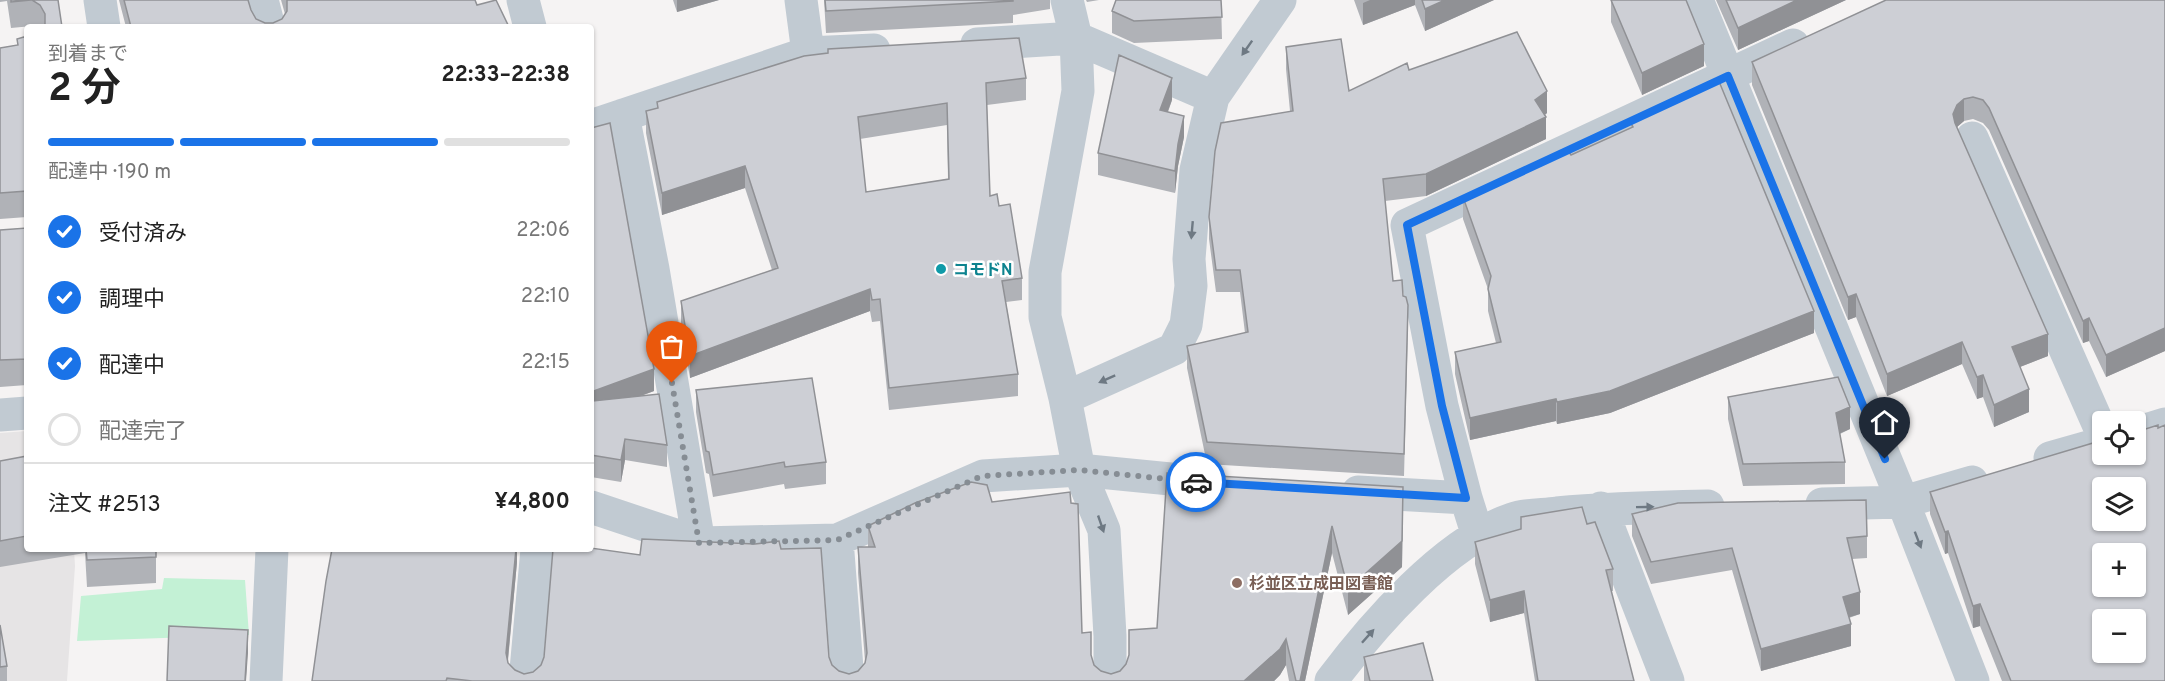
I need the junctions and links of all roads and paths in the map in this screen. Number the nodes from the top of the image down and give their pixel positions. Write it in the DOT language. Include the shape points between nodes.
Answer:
graph roads {
  1 [pos="100,0"];
  2 [pos="262,0"];
  3 [pos="523,0"];
  4 [pos="801,0"];
  5 [pos="1067,0"];
  6 [pos="1280,0"];
  7 [pos="1697,0"];
  8 [pos="104,24"];
  9 [pos="268,24"];
  10 [pos="529,24"];
  11 [pos="1814,35"];
  12 [pos="1076,38"];
  13 [pos="948,45"];
  14 [pos="902,48"];
  15 [pos="808,53"];
  16 [pos="1728,76"];
  17 [pos="1213,97"];
  18 [pos="623,115"];
  19 [pos="594,125"];
  20 [pos="1972,138"];
  21 [pos="1065,398"];
  22 [pos="2092,411"];
  23 [pos="24,413"];
  24 [pos="0,415"];
  25 [pos="2165,424"];
  26 [pos="2146,430"];
  27 [pos="2092,446"];
  28 [pos="1079,470"];
  29 [pos="1244,485"];
  30 [pos="1326,490"];
  31 [pos="1466,498"];
  32 [pos="1903,502"];
  33 [pos="1798,504"];
  34 [pos="1740,505"];
  35 [pos="594,508"];
  36 [pos="1601,508"];
  37 [pos="1478,536"];
  38 [pos="837,540"];
  39 [pos="699,543"];
  40 [pos="272,552"];
  41 [pos="537,552"];
  42 [pos="266,681"];
  43 [pos="525,681"];
  44 [pos="848,681"];
  45 [pos="1110,681"];
  46 [pos="1331,681"];
  47 [pos="1668,681"];
  48 [pos="1973,681"];
  1 -- 8 [label="street"];
  2 -- 9 [label="street"];
  3 -- 10 [label="street"];
  4 -- 15 [label="street"];
  5 -- 12 [label="street"];
  6 -- 17 [label="street, one-way"];
  7 -- 16 [label="street"];
  11 -- 16 [label="street"];
  12 -- 13 [label="street"];
  12 -- 17 [label="street"];
  12 -- 21 [label="street" via="1078,91 1045,272 1045,317"];
  14 -- 15 [label="street"];
  15 -- 18 [label="street"];
  16 -- 31 [label="street" via="1407,225 1442,406"];
  16 -- 32 [label="street"];
  17 -- 21 [label="street, one-way" via="1196,170 1186,325 1174,349"];
  18 -- 19 [label="street"];
  18 -- 39 [label="street"];
  20 -- 22 [label="street"];
  21 -- 28 [label="street"];
  23 -- 24 [label="street"];
  25 -- 26 [label="street"];
  27 -- 32 [label="street"];
  28 -- 29 [label="street"];
  28 -- 38 [label="street" via="982,476"];
  28 -- 45 [label="street, one-way" via="1104,530"];
  30 -- 31 [label="street"];
  31 -- 37 [label="street"];
  32 -- 33 [label="street"];
  32 -- 48 [label="street, one-way"];
  36 -- 34 [label="street, one-way"];
  35 -- 39 [label="street"];
  36 -- 37 [label="street" via="1514,518"];
  36 -- 47 [label="street"];
  46 -- 37 [label="street, one-way" via="1406,594 1451,553"];
  38 -- 39 [label="street"];
  38 -- 44 [label="street"];
  40 -- 42 [label="street"];
  41 -- 43 [label="street"];
}
